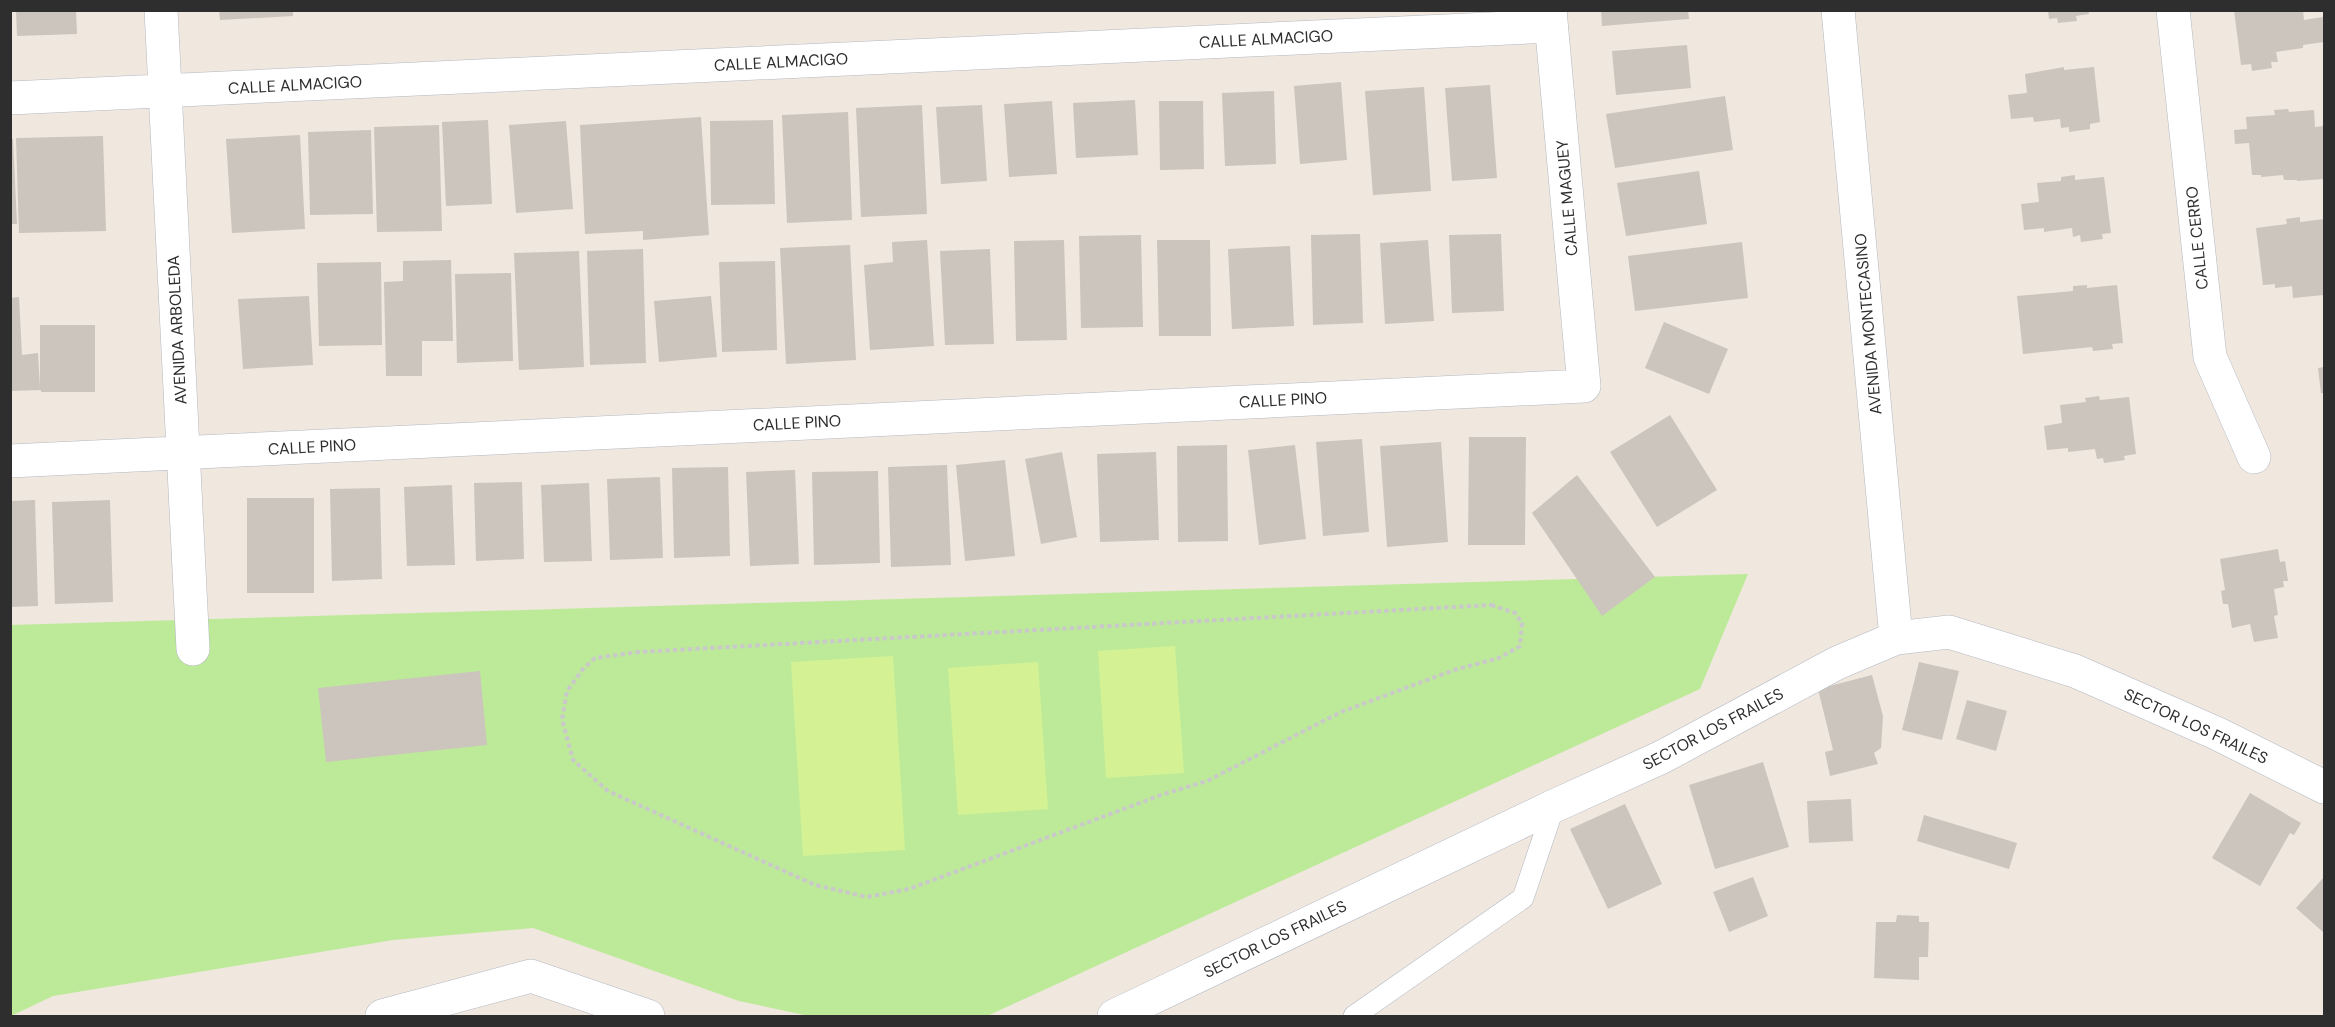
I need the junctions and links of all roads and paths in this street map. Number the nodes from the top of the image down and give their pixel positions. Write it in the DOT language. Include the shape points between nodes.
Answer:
graph roads {
  1 [pos="160,10"];
  2 [pos="1838,10"];
  3 [pos="2174,10"];
  4 [pos="1550,18"];
  5 [pos="166,91"];
  6 [pos="10,98"];
  7 [pos="1584,386"];
  8 [pos="182,453"];
  9 [pos="2254,457"];
  10 [pos="10,461"];
  11 [pos="1896,638"];
  12 [pos="193,649"];
  13 [pos="562,719"];
  14 [pos="2325,787"];
  15 [pos="1554,806"];
  16 [pos="382,1017"];
  17 [pos="648,1017"];
  18 [pos="1114,1017"];
  19 [pos="1354,1017"];
  1 -- 5 [label="street, AVENIDA ARBOLEDA"];
  2 -- 11 [label="street, AVENIDA MONTECASINO"];
  3 -- 9 [label="street, CALLE CERRO" via="2210,357"];
  4 -- 5 [label="street, CALLE ALMACIGO"];
  4 -- 7 [label="street, CALLE MAGUEY"];
  5 -- 6 [label="street, CALLE ALMACIGO"];
  5 -- 8 [label="street, AVENIDA ARBOLEDA"];
  7 -- 8 [label="street, CALLE PINO"];
  8 -- 10 [label="street, CALLE PINO"];
  8 -- 12 [label="street, AVENIDA ARBOLEDA"];
  11 -- 14 [label="street, SECTOR LOS FRAILES" via="1949,632 2075,671 2218,734"];
  11 -- 15 [label="street, SECTOR LOS FRAILES" via="1837,663 1662,758"];
  13 -- 13 [label="path" via="567,691 582,669 595,658 638,652 1491,605 1515,614 1522,622 1520,646 1498,658 1341,712 1207,781 909,889 867,897 815,885 608,791 573,760"];
  15 -- 18 [label="street, SECTOR LOS FRAILES"];
  15 -- 19 [label="lane" via="1523,898"];
  16 -- 17 [label="street" via="531,976"];
}
